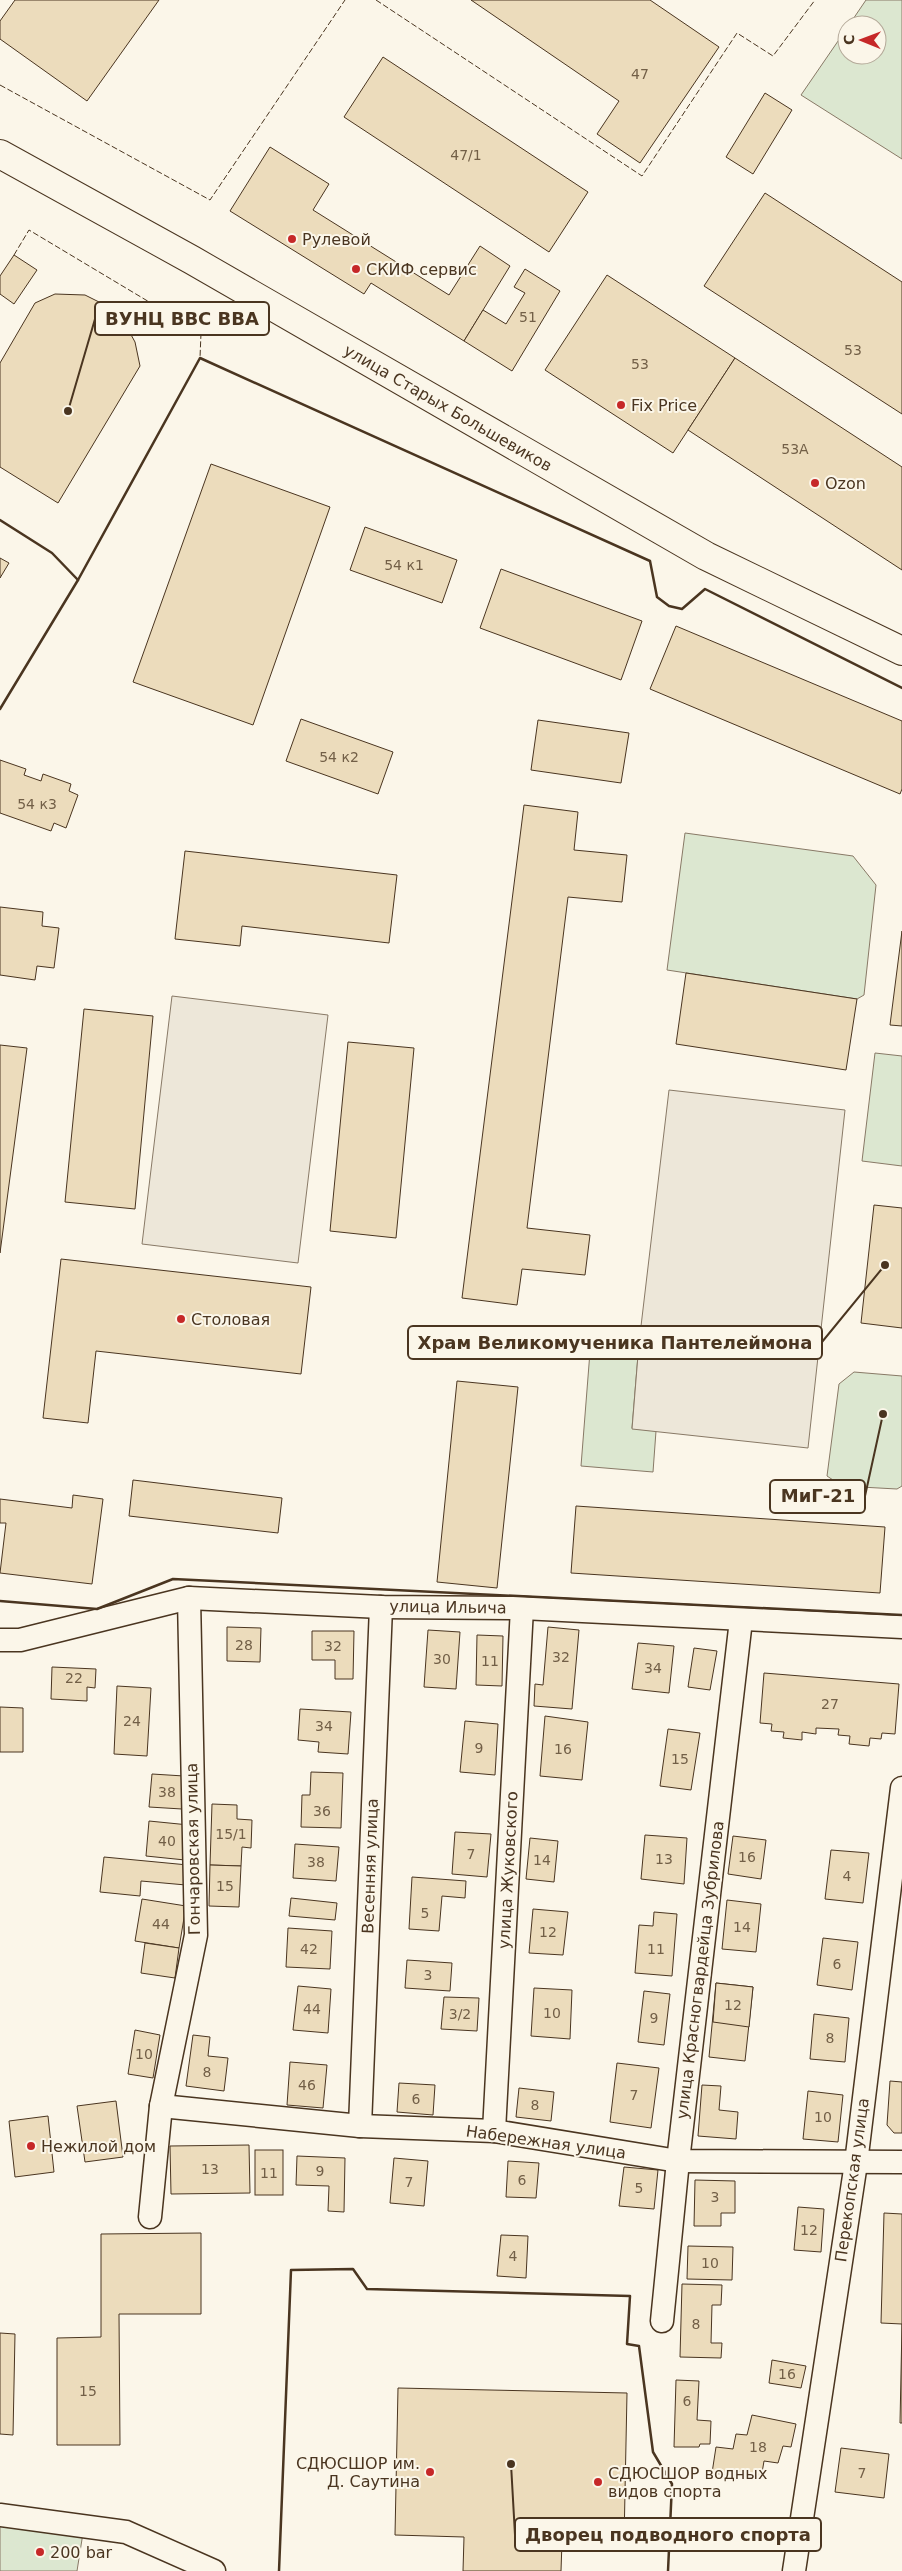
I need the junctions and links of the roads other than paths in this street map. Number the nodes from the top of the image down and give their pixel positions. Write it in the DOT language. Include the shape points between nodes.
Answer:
graph roads {
  1 [pos="0,154"];
  2 [pos="902,651"];
  3 [pos="189,1598"];
  4 [pos="381,1607"];
  5 [pos="522,1608"];
  6 [pos="741,1620"];
  7 [pos="902,1627"];
  8 [pos="0,1640"];
  9 [pos="902,1788"];
  10 [pos="161,2106"];
  11 [pos="360,2126"];
  12 [pos="494,2131"];
  13 [pos="678,2161"];
  14 [pos="902,2162"];
  15 [pos="856,2163"];
  16 [pos="150,2217"];
  17 [pos="662,2321"];
  18 [pos="0,2515"];
  19 [pos="214,2571"];
  20 [pos="794,2571"];
  1 -- 2 [label="street, улица Старых Большевиков" via="192,260 706,556"];
  3 -- 4 [label="street, улица Ильича"];
  3 -- 8 [label="street, улица Ильича" via="20,1640"];
  3 -- 10 [label="street, Гончаровская улица" via="196,1935"];
  4 -- 5 [label="street, улица Ильича"];
  4 -- 11 [label="street, Весенняя улица"];
  5 -- 6 [label="street, улица Ильича"];
  5 -- 12 [label="street, улица Жуковского"];
  6 -- 7 [label="street, улица Ильича"];
  6 -- 13 [label="street, улица Красногвардейца Зубрилова"];
  9 -- 15 [label="street, Перекопская улица"];
  10 -- 11 [label="street, Набережная улица"];
  10 -- 16 [label="street, Гончаровская улица"];
  11 -- 12 [label="street, Набережная улица"];
  12 -- 13 [label="street, Набережная улица"];
  13 -- 15 [label="street, Набережная улица"];
  13 -- 17 [label="street, улица Красногвардейца Зубрилова"];
  14 -- 15 [label="street, Набережная улица"];
  15 -- 20 [label="street, Перекопская улица"];
  18 -- 19 [label="street" via="126,2532"];
}
